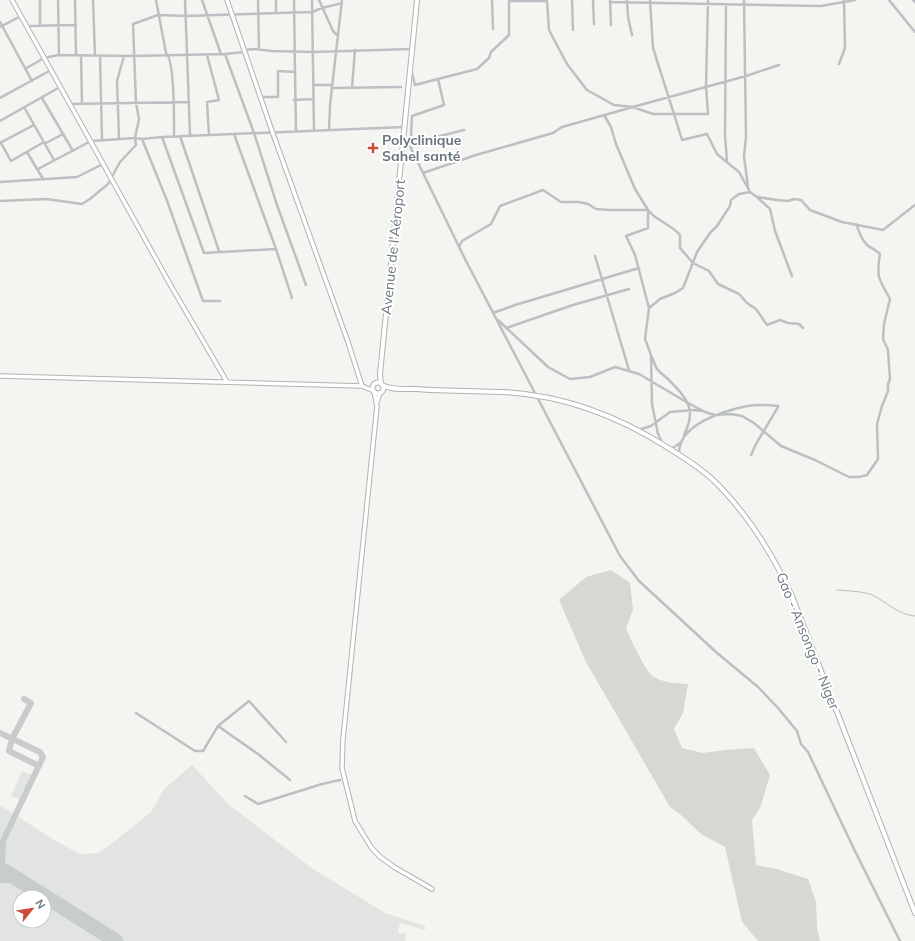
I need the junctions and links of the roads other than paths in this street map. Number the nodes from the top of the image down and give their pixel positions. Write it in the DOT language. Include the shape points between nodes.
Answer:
graph roads {
  1 [pos="12,0"];
  2 [pos="40,0"];
  3 [pos="58,0"];
  4 [pos="75,0"];
  5 [pos="93,0"];
  6 [pos="156,0"];
  7 [pos="185,0"];
  8 [pos="202,0"];
  9 [pos="227,0"];
  10 [pos="258,0"];
  11 [pos="276,0"];
  12 [pos="294,0"];
  13 [pos="312,0"];
  14 [pos="319,0"];
  15 [pos="417,0"];
  16 [pos="492,0"];
  17 [pos="509,0"];
  18 [pos="547,0"];
  19 [pos="572,0"];
  20 [pos="593,0"];
  21 [pos="708,0"];
  22 [pos="744,0"];
  23 [pos="855,0"];
  24 [pos="889,0"];
  25 [pos="610,1"];
  26 [pos="627,1"];
  27 [pos="650,1"];
  28 [pos="844,1"];
  29 [pos="342,2"];
  30 [pos="707,4"];
  31 [pos="726,4"];
  32 [pos="744,5"];
  33 [pos="322,8"];
  34 [pos="312,12"];
  35 [pos="276,13"];
  36 [pos="294,13"];
  37 [pos="232,14"];
  38 [pos="258,14"];
  39 [pos="158,15"];
  40 [pos="207,15"];
  41 [pos="21,16"];
  42 [pos="186,16"];
  43 [pos="0,22"];
  44 [pos="594,24"];
  45 [pos="59,25"];
  46 [pos="76,25"];
  47 [pos="611,25"];
  48 [pos="26,26"];
  49 [pos="40,26"];
  50 [pos="1,27"];
  51 [pos="493,30"];
  52 [pos="573,30"];
  53 [pos="915,32"];
  54 [pos="632,35"];
  55 [pos="338,36"];
  56 [pos="412,49"];
  57 [pos="259,50"];
  58 [pos="355,50"];
  59 [pos="245,51"];
  60 [pos="295,51"];
  61 [pos="337,51"];
  62 [pos="313,52"];
  63 [pos="186,54"];
  64 [pos="220,54"];
  65 [pos="225,54"];
  66 [pos="59,55"];
  67 [pos="76,55"];
  68 [pos="81,55"];
  69 [pos="168,55"];
  70 [pos="207,55"];
  71 [pos="94,56"];
  72 [pos="100,56"];
  73 [pos="124,56"];
  74 [pos="134,56"];
  75 [pos="44,58"];
  76 [pos="779,64"];
  77 [pos="839,64"];
  78 [pos="411,67"];
  79 [pos="25,68"];
  80 [pos="51,70"];
  81 [pos="295,72"];
  82 [pos="746,76"];
  83 [pos="438,79"];
  84 [pos="32,81"];
  85 [pos="726,81"];
  86 [pos="313,85"];
  87 [pos="332,86"];
  88 [pos="706,86"];
  89 [pos="60,87"];
  90 [pos="401,87"];
  91 [pos="352,88"];
  92 [pos="0,98"];
  93 [pos="42,98"];
  94 [pos="261,98"];
  95 [pos="669,98"];
  96 [pos="313,99"];
  97 [pos="294,100"];
  98 [pos="173,102"];
  99 [pos="189,102"];
  100 [pos="118,103"];
  101 [pos="136,103"];
  102 [pos="70,104"];
  103 [pos="82,104"];
  104 [pos="102,104"];
  105 [pos="24,107"];
  106 [pos="633,107"];
  107 [pos="674,114"];
  108 [pos="604,115"];
  109 [pos="0,121"];
  110 [pos="34,125"];
  111 [pos="405,127"];
  112 [pos="314,130"];
  113 [pos="329,130"];
  114 [pos="464,130"];
  115 [pos="272,131"];
  116 [pos="296,131"];
  117 [pos="254,133"];
  118 [pos="404,133"];
  119 [pos="63,134"];
  120 [pos="234,134"];
  121 [pos="190,135"];
  122 [pos="209,135"];
  123 [pos="162,136"];
  124 [pos="174,136"];
  125 [pos="180,136"];
  126 [pos="119,138"];
  127 [pos="135,138"];
  128 [pos="102,139"];
  129 [pos="142,139"];
  130 [pos="91,141"];
  131 [pos="408,141"];
  132 [pos="44,142"];
  133 [pos="0,143"];
  134 [pos="73,151"];
  135 [pos="28,152"];
  136 [pos="54,160"];
  137 [pos="727,161"];
  138 [pos="104,164"];
  139 [pos="38,169"];
  140 [pos="423,173"];
  141 [pos="112,178"];
  142 [pos="43,179"];
  143 [pos="0,182"];
  144 [pos="749,191"];
  145 [pos="757,197"];
  146 [pos="0,201"];
  147 [pos="915,205"];
  148 [pos="648,210"];
  149 [pos="856,224"];
  150 [pos="459,248"];
  151 [pos="276,249"];
  152 [pos="219,251"];
  153 [pos="595,256"];
  154 [pos="693,263"];
  155 [pos="639,268"];
  156 [pos="792,276"];
  157 [pos="602,279"];
  158 [pos="306,285"];
  159 [pos="629,288"];
  160 [pos="607,295"];
  161 [pos="292,298"];
  162 [pos="220,301"];
  163 [pos="649,308"];
  164 [pos="493,314"];
  165 [pos="496,318"];
  166 [pos="505,328"];
  167 [pos="803,328"];
  168 [pos="651,355"];
  169 [pos="629,370"];
  170 [pos="380,374"];
  171 [pos="0,376"];
  172 [pos="227,382"];
  173 [pos="651,382"];
  174 [pos="375,384"];
  175 [pos="382,384"];
  176 [pos="363,387"];
  177 [pos="392,388"];
  178 [pos="374,391"];
  179 [pos="381,392"];
  180 [pos="536,396"];
  181 [pos="688,403"];
  182 [pos="377,404"];
  183 [pos="691,410"];
  184 [pos="705,412"];
  185 [pos="715,416"];
  186 [pos="656,422"];
  187 [pos="638,430"];
  188 [pos="764,431"];
  189 [pos="681,441"];
  190 [pos="663,444"];
  191 [pos="670,449"];
  192 [pos="679,455"];
  193 [pos="751,455"];
  194 [pos="136,713"];
  195 [pos="218,726"];
  196 [pos="286,742"];
  197 [pos="290,780"];
  198 [pos="340,780"];
  199 [pos="245,796"];
  200 [pos="432,889"];
  201 [pos="915,912"];
  202 [pos="900,941"];
  1 -- 41 [label="street"];
  2 -- 49 [label="street"];
  3 -- 45 [label="street"];
  4 -- 46 [label="street"];
  5 -- 71 [label="street"];
  6 -- 39 [label="street"];
  7 -- 42 [label="street"];
  8 -- 40 [label="street"];
  9 -- 37 [label="street"];
  10 -- 38 [label="street"];
  11 -- 35 [label="street"];
  12 -- 36 [label="street"];
  13 -- 34 [label="street"];
  14 -- 33 [label="street"];
  15 -- 56 [label="main road, Avenue de l'Aéroport"];
  16 -- 51 [label="street"];
  17 -- 18 [label="street"];
  17 -- 83 [label="street" via="509,35 491,52 489,58 477,69"];
  18 -- 106 [label="street" via="549,30 567,64 588,90 614,105"];
  19 -- 52 [label="street"];
  20 -- 44 [label="street"];
  21 -- 30 [label="street"];
  22 -- 32 [label="street"];
  23 -- 28 [label="street"];
  24 -- 53 [label="street"];
  25 -- 26 [label="street"];
  25 -- 47 [label="street"];
  26 -- 27 [label="street"];
  26 -- 54 [label="street"];
  27 -- 30 [label="street"];
  27 -- 95 [label="street" via="653,48"];
  28 -- 32 [label="street" via="821,6"];
  28 -- 77 [label="street" via="845,48"];
  29 -- 33 [label="street"];
  29 -- 55 [label="street"];
  30 -- 31 [label="street"];
  30 -- 88 [label="street"];
  31 -- 32 [label="street"];
  31 -- 85 [label="street"];
  32 -- 82 [label="street"];
  33 -- 34 [label="street"];
  33 -- 55 [label="street"];
  34 -- 36 [label="street"];
  34 -- 62 [label="street"];
  35 -- 36 [label="street"];
  35 -- 38 [label="street"];
  36 -- 60 [label="street"];
  37 -- 38 [label="street"];
  37 -- 40 [label="street"];
  37 -- 59 [label="street"];
  38 -- 57 [label="street"];
  39 -- 42 [label="street"];
  39 -- 69 [label="street"];
  39 -- 74 [label="street" via="133,24"];
  40 -- 42 [label="street"];
  40 -- 64 [label="street"];
  41 -- 48 [label="street"];
  41 -- 50 [label="street"];
  42 -- 63 [label="street"];
  43 -- 50 [label="street"];
  45 -- 46 [label="street"];
  45 -- 49 [label="street"];
  45 -- 66 [label="street"];
  46 -- 67 [label="street"];
  48 -- 49 [label="street"];
  48 -- 75 [label="street"];
  50 -- 79 [label="street"];
  55 -- 61 [label="street"];
  56 -- 58 [label="street"];
  56 -- 78 [label="main road, Avenue de l'Aéroport"];
  57 -- 59 [label="street"];
  57 -- 60 [label="street"];
  58 -- 61 [label="street"];
  58 -- 91 [label="street"];
  59 -- 65 [label="street"];
  59 -- 94 [label="street"];
  60 -- 62 [label="street"];
  60 -- 81 [label="street"];
  61 -- 62 [label="street"];
  61 -- 87 [label="street"];
  62 -- 86 [label="street"];
  63 -- 69 [label="street"];
  63 -- 70 [label="street"];
  63 -- 99 [label="street"];
  64 -- 65 [label="street"];
  64 -- 70 [label="street"];
  65 -- 117 [label="street"];
  66 -- 67 [label="street"];
  66 -- 75 [label="street"];
  67 -- 68 [label="street"];
  68 -- 71 [label="street"];
  68 -- 103 [label="street"];
  69 -- 74 [label="street"];
  69 -- 98 [label="street" via="172,69"];
  70 -- 122 [label="street" via="219,100 207,102"];
  71 -- 72 [label="street"];
  72 -- 73 [label="street"];
  72 -- 104 [label="street"];
  73 -- 74 [label="street"];
  73 -- 100 [label="street" via="117,82"];
  74 -- 101 [label="street"];
  75 -- 79 [label="street"];
  75 -- 80 [label="street"];
  76 -- 82 [label="street"];
  78 -- 83 [label="street" via="415,85"];
  78 -- 111 [label="main road, Avenue de l'Aéroport"];
  79 -- 84 [label="street"];
  80 -- 84 [label="street"];
  80 -- 89 [label="street"];
  81 -- 94 [label="street" via="278,71 278,98"];
  81 -- 97 [label="street"];
  82 -- 85 [label="street"];
  82 -- 144 [label="street" via="744,156"];
  83 -- 131 [label="street" via="444,105 412,116 411,138"];
  84 -- 92 [label="street"];
  85 -- 88 [label="street"];
  85 -- 137 [label="street"];
  86 -- 87 [label="street"];
  86 -- 96 [label="street"];
  87 -- 91 [label="street"];
  87 -- 113 [label="street"];
  88 -- 95 [label="street"];
  88 -- 107 [label="street" via="708,114"];
  89 -- 93 [label="street"];
  89 -- 102 [label="street"];
  90 -- 91 [label="street"];
  93 -- 105 [label="street"];
  93 -- 119 [label="street"];
  94 -- 115 [label="street"];
  95 -- 106 [label="street"];
  95 -- 107 [label="street"];
  96 -- 97 [label="street"];
  96 -- 112 [label="street"];
  97 -- 116 [label="street"];
  98 -- 99 [label="street"];
  98 -- 101 [label="street"];
  98 -- 124 [label="street"];
  99 -- 121 [label="street"];
  100 -- 101 [label="street"];
  100 -- 104 [label="street"];
  100 -- 126 [label="street"];
  101 -- 127 [label="street" via="139,118"];
  102 -- 103 [label="street"];
  102 -- 130 [label="street"];
  103 -- 104 [label="street"];
  104 -- 128 [label="street"];
  105 -- 109 [label="street"];
  105 -- 110 [label="street"];
  106 -- 107 [label="street" via="652,114"];
  106 -- 108 [label="street"];
  107 -- 137 [label="street" via="682,140 707,134 716,154"];
  108 -- 140 [label="street"];
  108 -- 148 [label="street" via="635,190"];
  110 -- 132 [label="street"];
  110 -- 133 [label="street"];
  111 -- 113 [label="street"];
  111 -- 118 [label="main road, Avenue de l'Aéroport"];
  112 -- 113 [label="street"];
  112 -- 116 [label="street"];
  114 -- 131 [label="street" via="416,142"];
  115 -- 116 [label="street"];
  115 -- 117 [label="street"];
  115 -- 176 [label="street"];
  117 -- 120 [label="street"];
  117 -- 158 [label="street"];
  118 -- 131 [label="street"];
  118 -- 170 [label="main road, Avenue de l'Aéroport"];
  119 -- 132 [label="street"];
  119 -- 134 [label="street"];
  120 -- 122 [label="street"];
  120 -- 151 [label="street"];
  121 -- 122 [label="street"];
  121 -- 125 [label="street"];
  123 -- 124 [label="street"];
  123 -- 129 [label="street"];
  123 -- 152 [label="street" via="204,252"];
  124 -- 125 [label="street"];
  125 -- 152 [label="street"];
  126 -- 127 [label="street"];
  126 -- 128 [label="street"];
  127 -- 129 [label="street"];
  127 -- 141 [label="street" via="136,145 120,162"];
  128 -- 130 [label="street"];
  129 -- 162 [label="street" via="203,301"];
  130 -- 134 [label="street"];
  130 -- 138 [label="street"];
  131 -- 140 [label="street"];
  132 -- 135 [label="street"];
  132 -- 136 [label="street"];
  133 -- 135 [label="street" via="11,161"];
  134 -- 136 [label="street"];
  135 -- 139 [label="street"];
  136 -- 139 [label="street"];
  137 -- 144 [label="street" via="739,172"];
  138 -- 141 [label="street"];
  138 -- 142 [label="street" via="77,177"];
  139 -- 142 [label="street"];
  140 -- 150 [label="street"];
  141 -- 146 [label="street" via="82,204 46,199"];
  141 -- 172 [label="street"];
  142 -- 143 [label="street"];
  144 -- 145 [label="street"];
  144 -- 154 [label="street" via="739,194 732,200 717,226 697,252"];
  145 -- 149 [label="street" via="801,200 810,210 842,222"];
  145 -- 156 [label="street" via="770,209 775,232"];
  147 -- 149 [label="street" via="883,230"];
  148 -- 150 [label="street" via="596,209 579,202 561,202 543,190 500,206 491,224 462,241"];
  148 -- 154 [label="street" via="652,216 675,228 680,234 680,248"];
  148 -- 155 [label="street" via="648,228 626,236"];
  149 -- 188 [label="street" via="867,245 880,254 878,278 890,299 883,339 888,350 890,374 888,391 878,424 878,459 867,475 848,477 781,446"];
  150 -- 164 [label="street"];
  151 -- 152 [label="street"];
  151 -- 161 [label="street"];
  153 -- 157 [label="street"];
  154 -- 163 [label="street" via="683,288 660,299"];
  154 -- 167 [label="street" via="709,272 718,284 739,294 756,309 767,325 780,320 799,324"];
  155 -- 157 [label="street"];
  155 -- 163 [label="street"];
  157 -- 160 [label="street"];
  157 -- 164 [label="street"];
  159 -- 160 [label="street"];
  160 -- 166 [label="street"];
  160 -- 169 [label="street"];
  163 -- 168 [label="street" via="645,339"];
  164 -- 165 [label="street"];
  165 -- 166 [label="street"];
  165 -- 180 [label="street"];
  166 -- 173 [label="street" via="548,367 570,379 590,377 615,367 639,374"];
  168 -- 173 [label="street"];
  168 -- 181 [label="street" via="657,370"];
  170 -- 174 [label="main road"];
  170 -- 175 [label="main road"];
  171 -- 172 [label="street"];
  172 -- 176 [label="street"];
  173 -- 181 [label="street"];
  173 -- 186 [label="street"];
  174 -- 175 [label="main road"];
  174 -- 176 [label="street"];
  174 -- 178 [label="main road"];
  175 -- 177 [label="main road"];
  175 -- 179 [label="main road"];
  176 -- 178 [label="street"];
  177 -- 179 [label="main road"];
  177 -- 180 [label="main road, Gao - Ansongo - Niger" via="504,392"];
  178 -- 179 [label="main road"];
  178 -- 182 [label="street"];
  179 -- 182 [label="street"];
  180 -- 187 [label="main road, Gao - Ansongo - Niger" via="589,409"];
  180 -- 202 [label="street" via="620,556 639,581 758,687 797,731 801,744 808,752"];
  181 -- 183 [label="street"];
  181 -- 184 [label="street"];
  182 -- 200 [label="street" via="342,768 355,821 371,847 394,868"];
  183 -- 184 [label="street"];
  183 -- 186 [label="street" via="670,412"];
  183 -- 189 [label="street" via="690,424"];
  184 -- 185 [label="street"];
  185 -- 188 [label="street" via="742,416"];
  185 -- 188 [label="street" via="749,406 778,406"];
  185 -- 189 [label="street" via="691,428"];
  186 -- 187 [label="street"];
  186 -- 190 [label="street"];
  187 -- 190 [label="main road, Gao - Ansongo - Niger"];
  188 -- 193 [label="street"];
  189 -- 191 [label="street"];
  189 -- 192 [label="street"];
  190 -- 191 [label="main road, Gao - Ansongo - Niger"];
  191 -- 192 [label="main road, Gao - Ansongo - Niger"];
  192 -- 201 [label="main road, Gao - Ansongo - Niger" via="700,469 723,490 757,532 782,573"];
  194 -- 195 [label="street" via="194,751 203,751"];
  195 -- 196 [label="street" via="249,701"];
  195 -- 197 [label="street"];
  198 -- 199 [label="street" via="258,804"];
}
